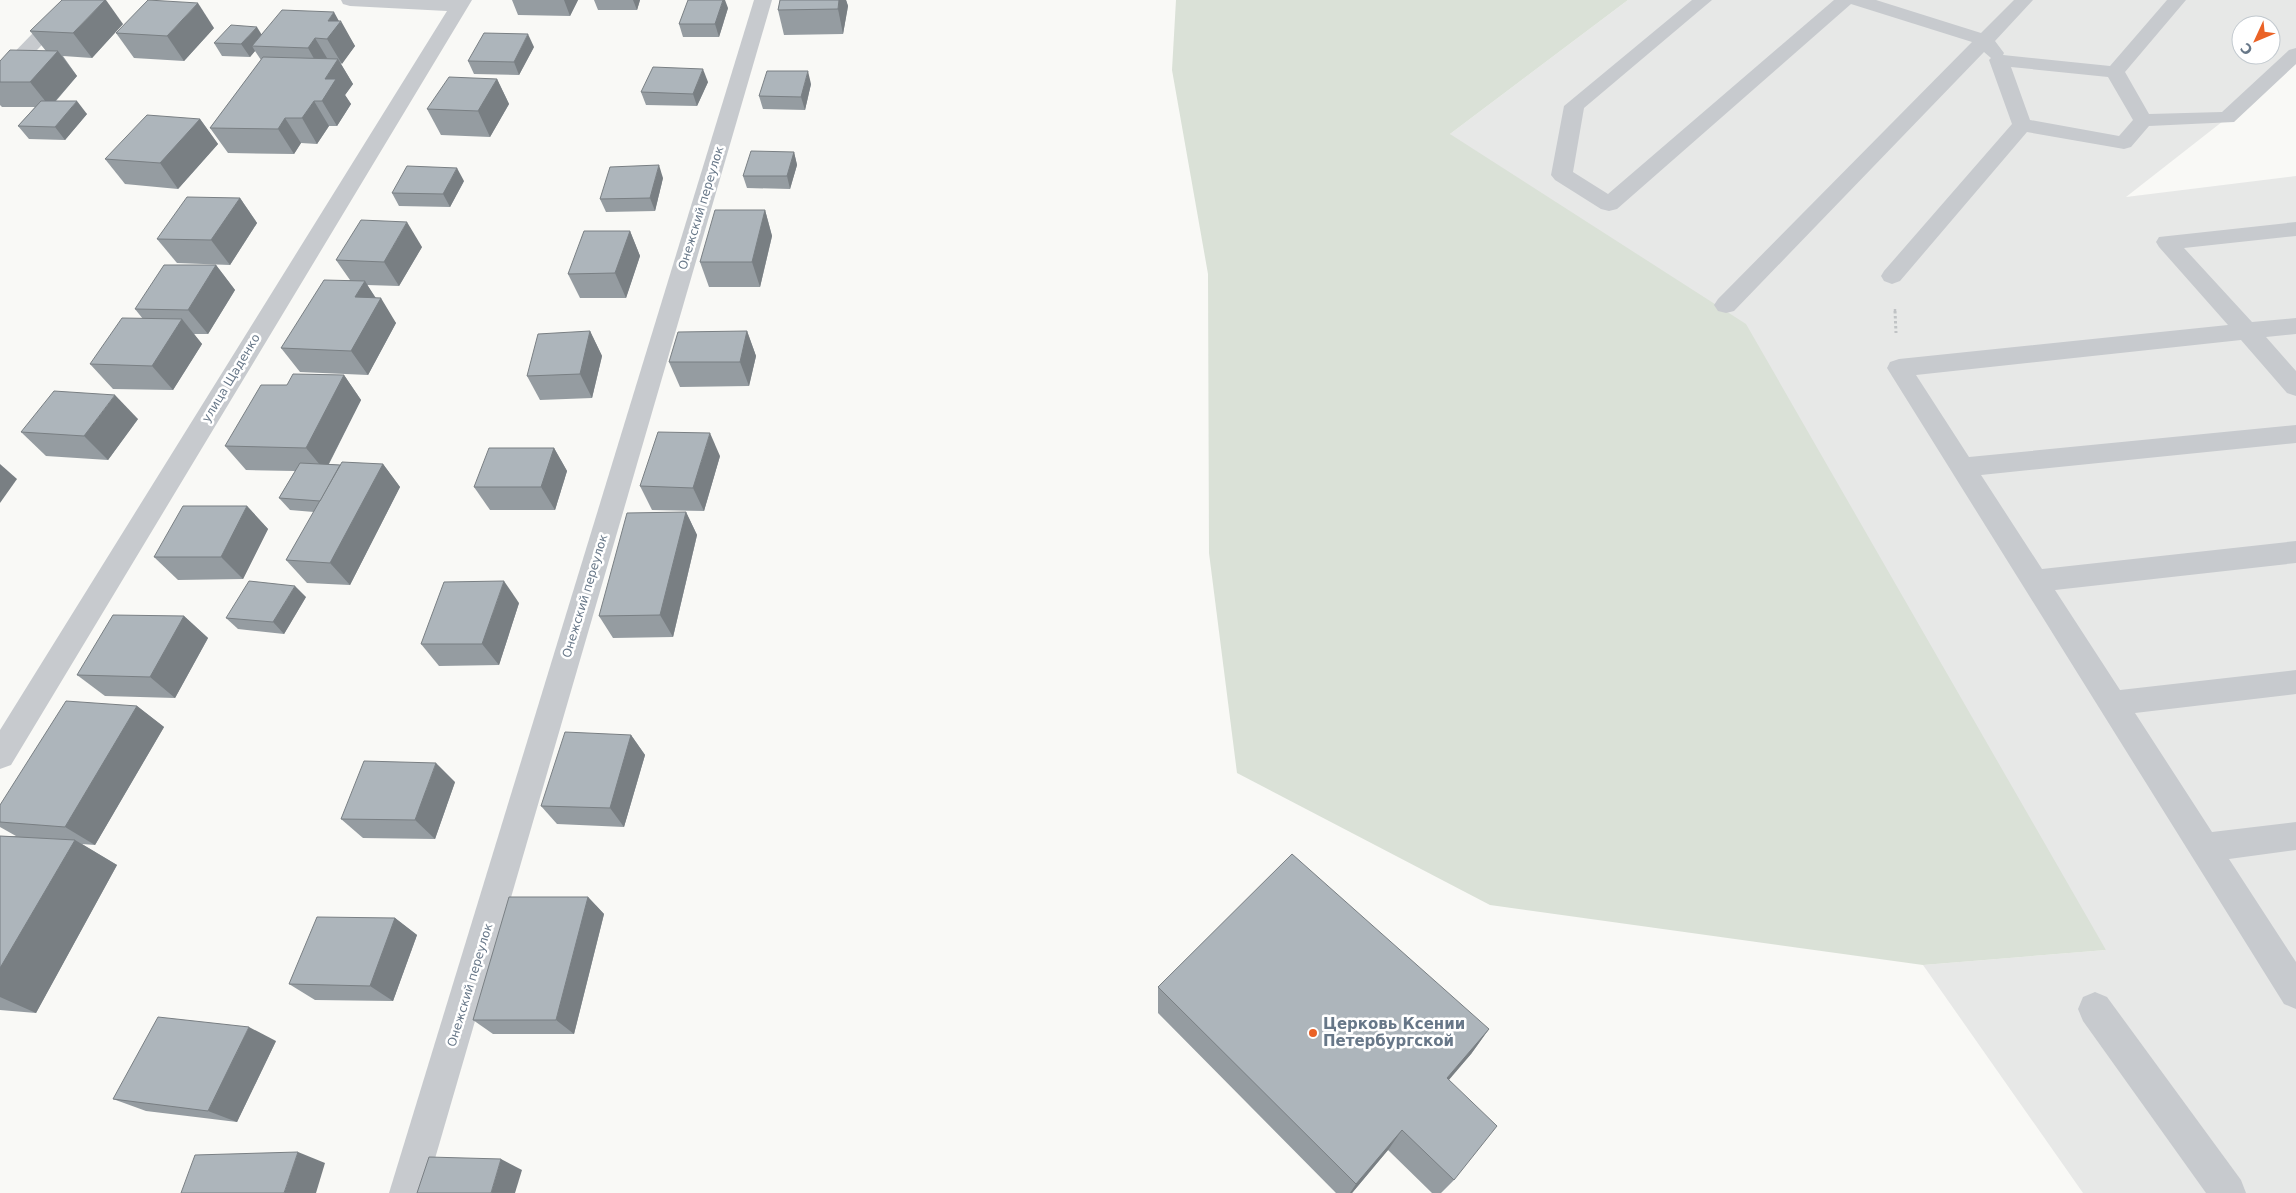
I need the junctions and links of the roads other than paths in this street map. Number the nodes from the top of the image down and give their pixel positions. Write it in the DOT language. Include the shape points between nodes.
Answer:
graph roads {
  1 [pos="75,0"];
  2 [pos="350,0"];
  3 [pos="763,0"];
  4 [pos="1703,0"];
  5 [pos="1845,0"];
  6 [pos="1857,0"];
  7 [pos="2024,0"];
  8 [pos="2177,0"];
  9 [pos="461,3"];
  10 [pos="1984,40"];
  11 [pos="2296,54"];
  12 [pos="1999,60"];
  13 [pos="2115,72"];
  14 [pos="0,78"];
  15 [pos="2143,120"];
  16 [pos="2022,125"];
  17 [pos="2296,229"];
  18 [pos="1892,276"];
  19 [pos="1726,305"];
  20 [pos="2296,326"];
  21 [pos="2247,331"];
  22 [pos="2296,387"];
  23 [pos="2296,434"];
  24 [pos="1963,467"];
  25 [pos="2296,552"];
  26 [pos="2035,581"];
  27 [pos="2296,682"];
  28 [pos="2112,703"];
  29 [pos="0,756"];
  30 [pos="2296,836"];
  31 [pos="2204,847"];
  32 [pos="2296,992"];
  33 [pos="2095,1009"];
  34 [pos="407,1193"];
  35 [pos="2228,1193"];
  1 -- 14 [label="street"];
  2 -- 9 [label="street"];
  3 -- 34 [label="street, Онежский переулок"];
  4 -- 5 [label="street" via="1574,106 1562,175 1609,204"];
  6 -- 10 [label="street"];
  7 -- 10 [label="street"];
  8 -- 13 [label="street"];
  9 -- 29 [label="street, улица Щаденко"];
  10 -- 12 [label="street"];
  10 -- 19 [label="street"];
  11 -- 15 [label="street" via="2227,118"];
  12 -- 13 [label="street"];
  12 -- 16 [label="street"];
  13 -- 15 [label="street"];
  15 -- 16 [label="street" via="2124,143"];
  16 -- 18 [label="street"];
  17 -- 21 [label="street" via="2167,242"];
  20 -- 21 [label="street"];
  21 -- 22 [label="street"];
  21 -- 24 [label="street" via="1899,368"];
  23 -- 24 [label="street"];
  24 -- 26 [label="street"];
  25 -- 26 [label="street"];
  26 -- 28 [label="street"];
  27 -- 28 [label="street"];
  28 -- 31 [label="street"];
  30 -- 31 [label="street"];
  31 -- 32 [label="street"];
  33 -- 35 [label="street"];
}
